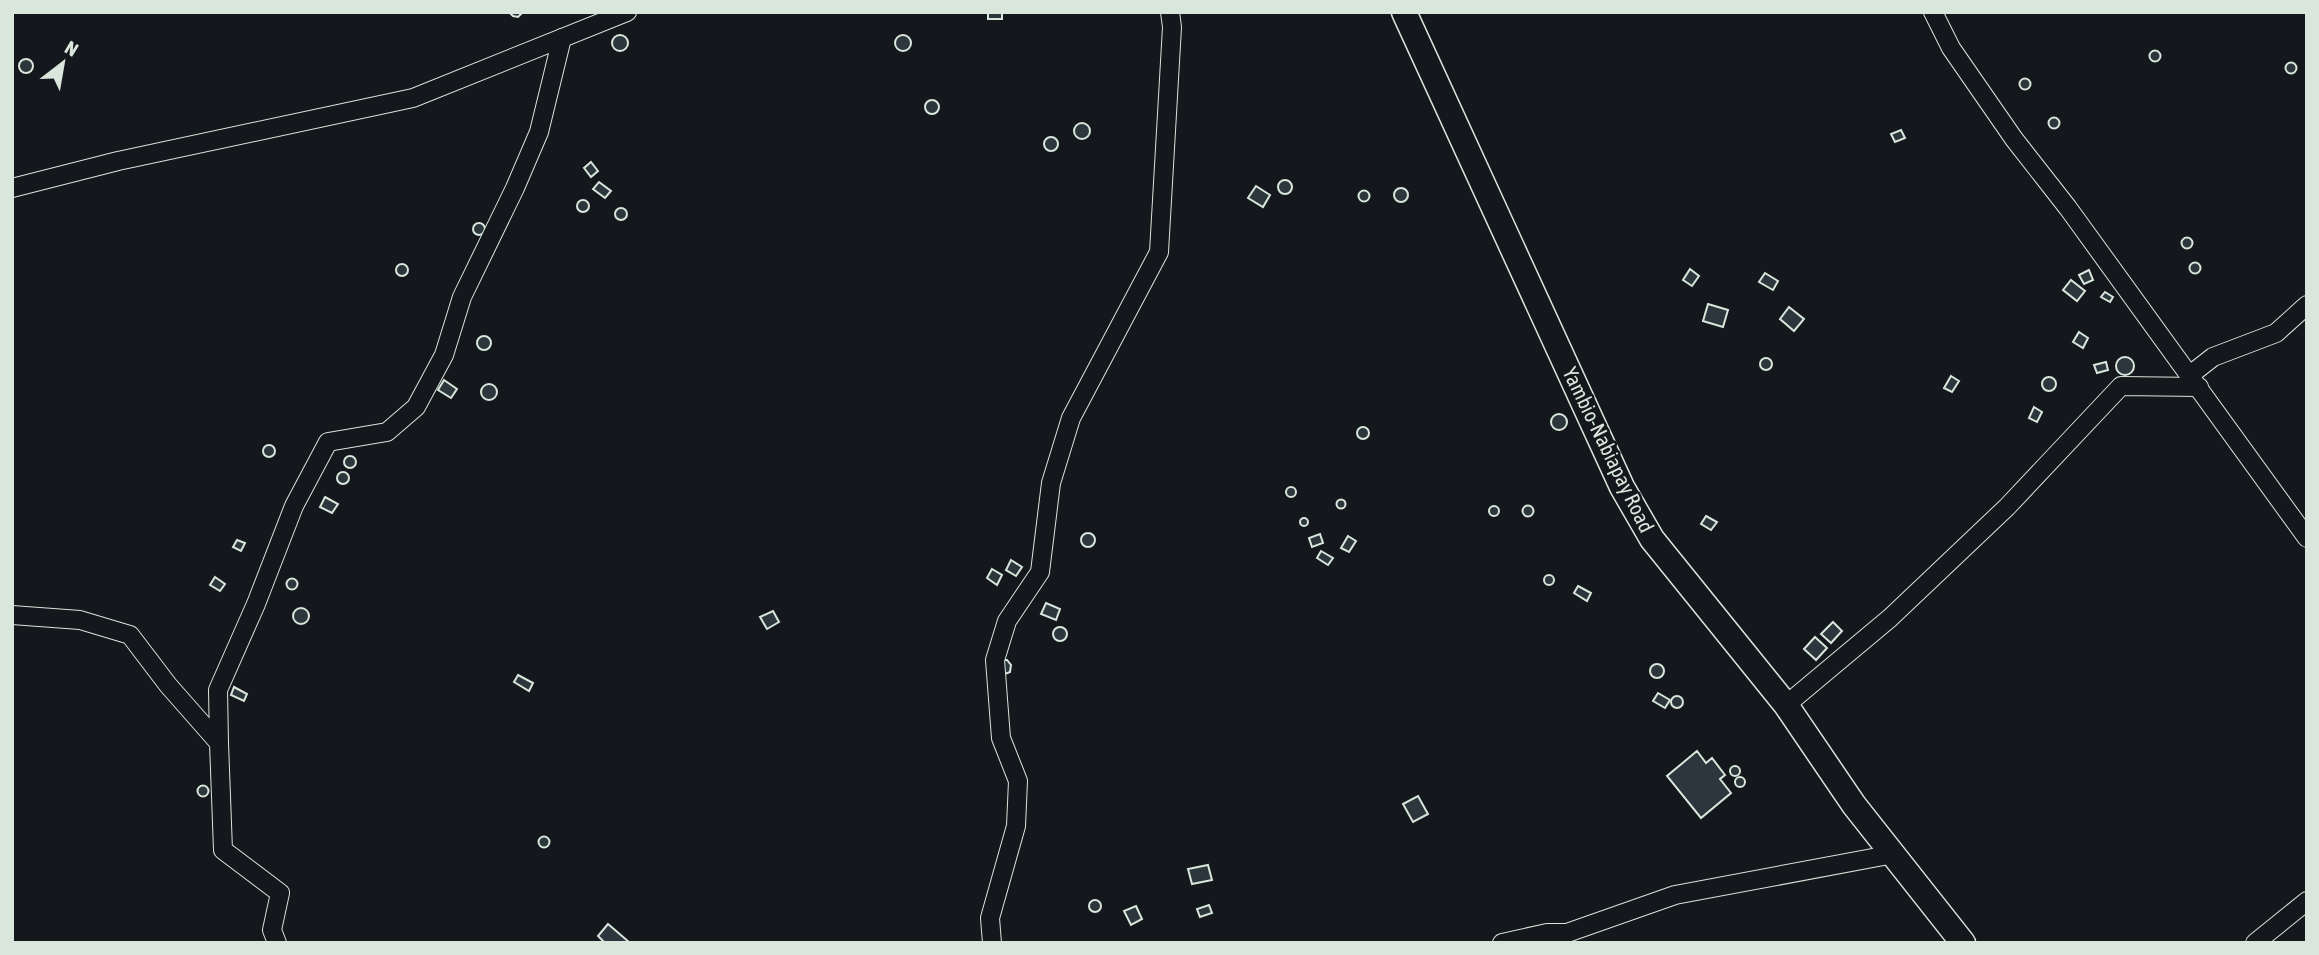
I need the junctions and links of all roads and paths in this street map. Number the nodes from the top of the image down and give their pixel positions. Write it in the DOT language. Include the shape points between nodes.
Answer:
graph roads {
  1 [pos="627,12"];
  2 [pos="1170,12"];
  3 [pos="1404,12"];
  4 [pos="1933,12"];
  5 [pos="562,38"];
  6 [pos="12,188"];
  7 [pos="2307,305"];
  8 [pos="2195,381"];
  9 [pos="2307,538"];
  10 [pos="12,615"];
  11 [pos="1786,705"];
  12 [pos="219,743"];
  13 [pos="1894,854"];
  14 [pos="2307,901"];
  15 [pos="1566,938"];
  16 [pos="277,943"];
  17 [pos="992,943"];
  18 [pos="1502,943"];
  19 [pos="1964,943"];
  20 [pos="2255,943"];
  1 -- 5 [label="street"];
  2 -- 17 [label="street" via="1158,252 1071,418 1051,483 1041,572 1007,621 995,660 1001,738 1018,781 1016,826 990,918"];
  3 -- 11 [label="main road, Yambio-Nabiapay Road" via="1628,497 1652,539"];
  4 -- 8 [label="street" via="1951,48 2014,139"];
  5 -- 6 [label="street" via="413,98"];
  5 -- 12 [label="street" via="539,132 462,296 444,355 415,407 387,432 328,442 294,506 218,690"];
  7 -- 8 [label="street" via="2276,333 2213,357"];
  8 -- 9 [label="street"];
  8 -- 11 [label="street" via="2121,386 2007,507 1890,618"];
  10 -- 12 [label="street" via="80,620 130,635"];
  11 -- 13 [label="main road, Yambio-Nabiapay Road" via="1854,805"];
  12 -- 16 [label="street" via="223,850 280,892 272,930"];
  13 -- 15 [label="street" via="1675,895"];
  13 -- 19 [label="main road, Yambio-Nabiapay Road"];
  14 -- 20 [label="street"];
  15 -- 18 [label="street" via="1547,933"];
}
